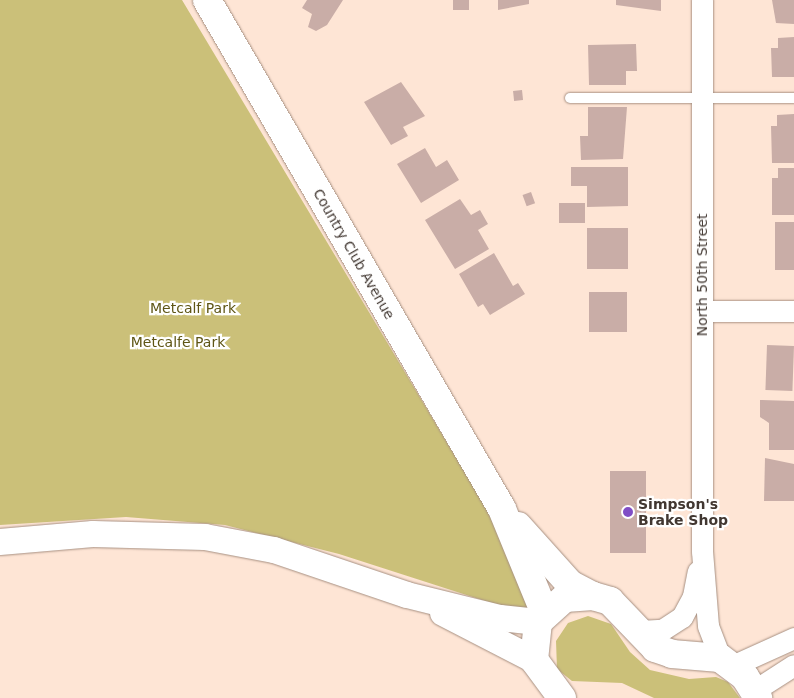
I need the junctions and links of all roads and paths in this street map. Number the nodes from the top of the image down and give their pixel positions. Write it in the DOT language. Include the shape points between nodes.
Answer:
graph roads {
  1 [pos="207,0"];
  2 [pos="702,0"];
  3 [pos="702,97"];
  4 [pos="570,98"];
  5 [pos="794,98"];
  6 [pos="702,311"];
  7 [pos="794,311"];
  8 [pos="502,509"];
  9 [pos="0,542"];
  10 [pos="702,551"];
  11 [pos="407,595"];
  12 [pos="593,596"];
  13 [pos="542,618"];
  14 [pos="640,631"];
  15 [pos="794,638"];
  16 [pos="726,662"];
  17 [pos="794,665"];
  18 [pos="540,678"];
  19 [pos="757,694"];
  20 [pos="562,698"];
  1 -- 8 [label="main road, Country Club Avenue"];
  2 -- 3 [label="street, North 50th Street"];
  3 -- 4 [label="lane"];
  3 -- 5 [label="lane"];
  3 -- 6 [label="street, North 50th Street"];
  6 -- 7 [label="street"];
  6 -- 10 [label="street, North 50th Street"];
  8 -- 12 [label="main road, Country Club Avenue" via="570,584"];
  8 -- 13 [label="main road, Country Club Avenue"];
  9 -- 11 [label="street" via="92,534 205,537 274,550"];
  10 -- 14 [label="street, North 50th Street" via="693,596 682,617 662,630"];
  10 -- 16 [label="street, North 50th Street" via="708,626"];
  11 -- 13 [label="street" via="500,618"];
  11 -- 18 [label="street"];
  12 -- 13 [label="main road" via="565,598"];
  12 -- 14 [label="main road, Country Club Avenue" via="610,602"];
  13 -- 18 [label="main road"];
  14 -- 16 [label="main road, Country Club Avenue" via="655,648 672,654"];
  15 -- 16 [label="street"];
  16 -- 19 [label="main road"];
  17 -- 19 [label="street"];
  18 -- 20 [label="main road"];
}
